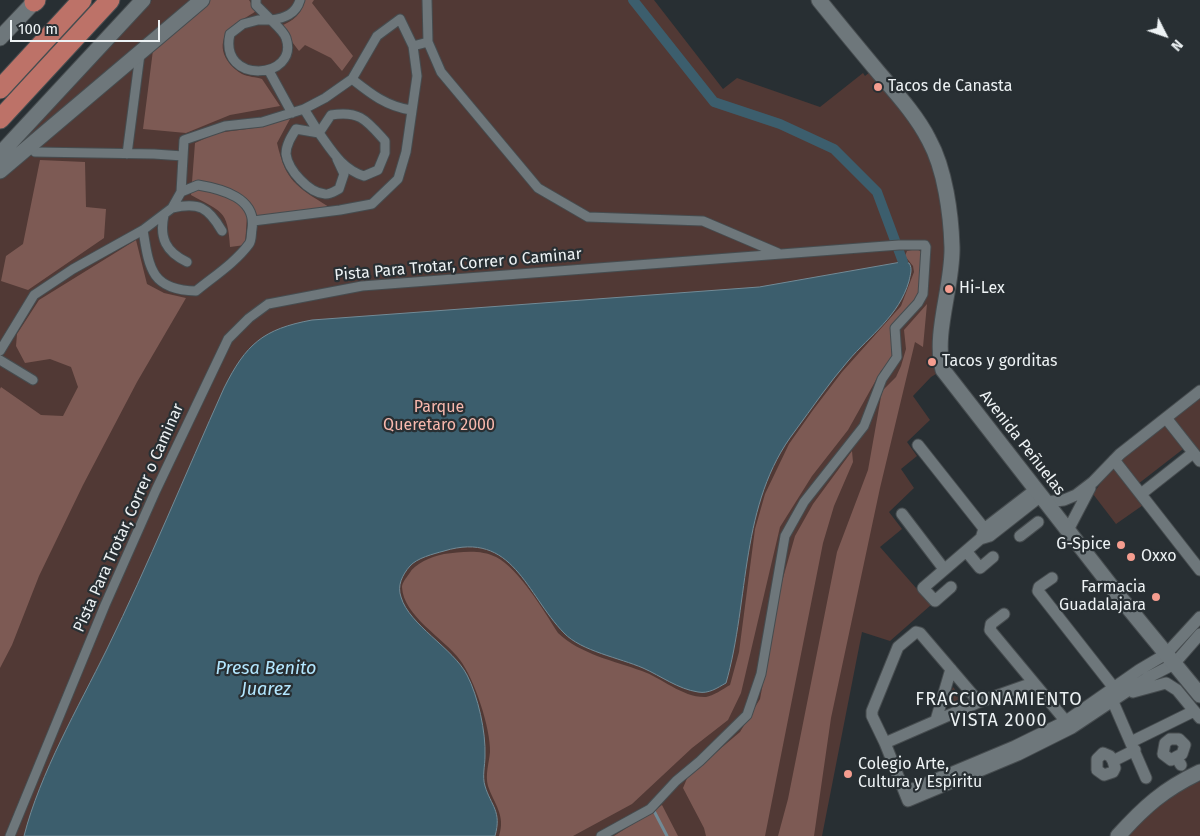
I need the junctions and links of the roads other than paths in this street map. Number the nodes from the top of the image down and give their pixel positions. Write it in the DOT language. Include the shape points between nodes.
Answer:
graph roads {
  1 [pos="82,0"];
  2 [pos="110,0"];
  3 [pos="143,0"];
  4 [pos="202,0"];
  5 [pos="256,0"];
  6 [pos="300,0"];
  7 [pos="426,0"];
  8 [pos="819,0"];
  9 [pos="35,1"];
  10 [pos="271,20"];
  11 [pos="0,38"];
  12 [pos="428,42"];
  13 [pos="413,46"];
  14 [pos="140,51"];
  15 [pos="269,71"];
  16 [pos="352,79"];
  17 [pos="0,89"];
  18 [pos="304,109"];
  19 [pos="411,110"];
  20 [pos="292,113"];
  21 [pos="0,119"];
  22 [pos="319,132"];
  23 [pos="35,152"];
  24 [pos="0,154"];
  25 [pos="127,154"];
  26 [pos="183,156"];
  27 [pos="337,159"];
  28 [pos="0,171"];
  29 [pos="181,192"];
  30 [pos="172,208"];
  31 [pos="164,215"];
  32 [pos="253,221"];
  33 [pos="143,230"];
  34 [pos="222,231"];
  35 [pos="780,254"];
  36 [pos="187,262"];
  37 [pos="0,351"];
  38 [pos="0,360"];
  39 [pos="32,380"];
  40 [pos="1200,390"];
  41 [pos="1166,418"];
  42 [pos="918,445"];
  43 [pos="1197,457"];
  44 [pos="1114,460"];
  45 [pos="1093,482"];
  46 [pos="1141,494"];
  47 [pos="1041,496"];
  48 [pos="902,514"];
  49 [pos="1012,518"];
  50 [pos="1038,522"];
  51 [pos="1068,530"];
  52 [pos="985,535"];
  53 [pos="966,551"];
  54 [pos="993,557"];
  55 [pos="944,570"];
  56 [pos="1200,570"];
  57 [pos="1052,578"];
  58 [pos="951,587"];
  59 [pos="1004,614"];
  60 [pos="1200,617"];
  61 [pos="1200,634"];
  62 [pos="1170,659"];
  63 [pos="951,669"];
  64 [pos="1033,683"];
  65 [pos="1114,694"];
  66 [pos="1200,695"];
  67 [pos="979,702"];
  68 [pos="1197,715"];
  69 [pos="936,720"];
  70 [pos="1069,724"];
  71 [pos="1161,728"];
  72 [pos="885,742"];
  73 [pos="1133,746"];
  74 [pos="1113,760"];
  75 [pos="1179,761"];
  76 [pos="1200,772"];
  77 [pos="1146,778"];
  78 [pos="10,836"];
  79 [pos="601,836"];
  80 [pos="1118,836"];
  1 -- 17 [label="main road"];
  2 -- 21 [label="main road"];
  3 -- 24 [label="street"];
  4 -- 14 [label="street"];
  5 -- 10 [label="street" via="256,5"];
  6 -- 10 [label="street" via="298,8 284,18"];
  7 -- 12 [label="street"];
  8 -- 47 [label="street, Avenida Peñuelas" via="902,101 930,141 944,181 952,246 940,350 942,365"];
  9 -- 11 [label="street"];
  10 -- 15 [label="street" via="286,38 287,52"];
  10 -- 15 [label="street" via="243,24 230,34 227,46 233,59 244,69"];
  12 -- 13 [label="street"];
  12 -- 35 [label="street" via="441,72 538,188 588,217 703,221"];
  13 -- 16 [label="street" via="400,19 377,36"];
  13 -- 19 [label="street" via="417,76"];
  14 -- 25 [label="street"];
  14 -- 28 [label="street"];
  15 -- 20 [label="street"];
  16 -- 18 [label="street"];
  16 -- 19 [label="street" via="378,99 396,108"];
  18 -- 20 [label="street"];
  18 -- 22 [label="street"];
  19 -- 32 [label="street" via="406,152 398,179 372,204"];
  20 -- 26 [label="street" via="262,122 225,126 184,140"];
  22 -- 27 [label="street"];
  22 -- 27 [label="street" via="296,129 288,141 286,155 297,176 310,190 326,195 340,189 344,174"];
  22 -- 27 [label="street" via="331,115 349,112 368,122 385,142 385,153 378,170 364,176 351,172"];
  23 -- 25 [label="street"];
  25 -- 26 [label="street"];
  26 -- 29 [label="street"];
  29 -- 30 [label="street"];
  29 -- 32 [label="street" via="198,185 216,188 239,198 249,209"];
  30 -- 31 [label="street"];
  30 -- 34 [label="street" via="202,207 213,216"];
  31 -- 33 [label="street"];
  31 -- 36 [label="street" via="164,244 176,257"];
  32 -- 33 [label="street" via="250,243 196,291 178,290 161,282 148,262"];
  33 -- 37 [label="street" via="34,295"];
  35 -- 78 [label="street, Pista Para Trotar, Correr o Caminar" via="362,286 278,301 249,318 228,340 156,490"];
  35 -- 79 [label="street, Pista Para Trotar, Correr o Caminar" via="921,243 926,247 923,294 897,326 896,360 882,379 864,426 804,502 785,536 761,674 747,714 658,801 634,819"];
  38 -- 39 [label="street"];
  40 -- 41 [label="street"];
  41 -- 43 [label="street"];
  41 -- 44 [label="street"];
  42 -- 52 [label="street"];
  43 -- 46 [label="street"];
  44 -- 45 [label="street"];
  44 -- 46 [label="street"];
  45 -- 47 [label="street" via="1070,497"];
  45 -- 51 [label="street"];
  46 -- 56 [label="street"];
  47 -- 49 [label="street"];
  47 -- 51 [label="street, Avenida Peñuelas"];
  47 -- 52 [label="street"];
  48 -- 55 [label="street"];
  49 -- 50 [label="street" via="1021,534"];
  49 -- 52 [label="street"];
  51 -- 62 [label="street, Avenida Peñuelas"];
  52 -- 53 [label="street"];
  53 -- 54 [label="street" via="977,571"];
  53 -- 55 [label="street"];
  55 -- 58 [label="street" via="923,587 935,601"];
  57 -- 65 [label="street" via="1039,587 1038,592"];
  59 -- 64 [label="street" via="991,624 990,630"];
  60 -- 62 [label="street"];
  61 -- 62 [label="street"];
  62 -- 65 [label="street" via="1146,678"];
  62 -- 66 [label="street, Avenida Peñuelas"];
  63 -- 67 [label="street"];
  63 -- 69 [label="street"];
  63 -- 72 [label="street" via="918,632 898,647 872,711"];
  64 -- 67 [label="street"];
  64 -- 70 [label="street"];
  65 -- 68 [label="street" via="1166,682 1177,690"];
  65 -- 70 [label="street"];
  65 -- 73 [label="street"];
  67 -- 69 [label="street"];
  68 -- 71 [label="street"];
  69 -- 72 [label="street"];
  70 -- 72 [label="street" via="907,797"];
  71 -- 73 [label="street"];
  71 -- 75 [label="street" via="1170,739 1179,739 1185,745"];
  73 -- 74 [label="street"];
  73 -- 77 [label="street"];
  76 -- 80 [label="street" via="1148,803"];
}
